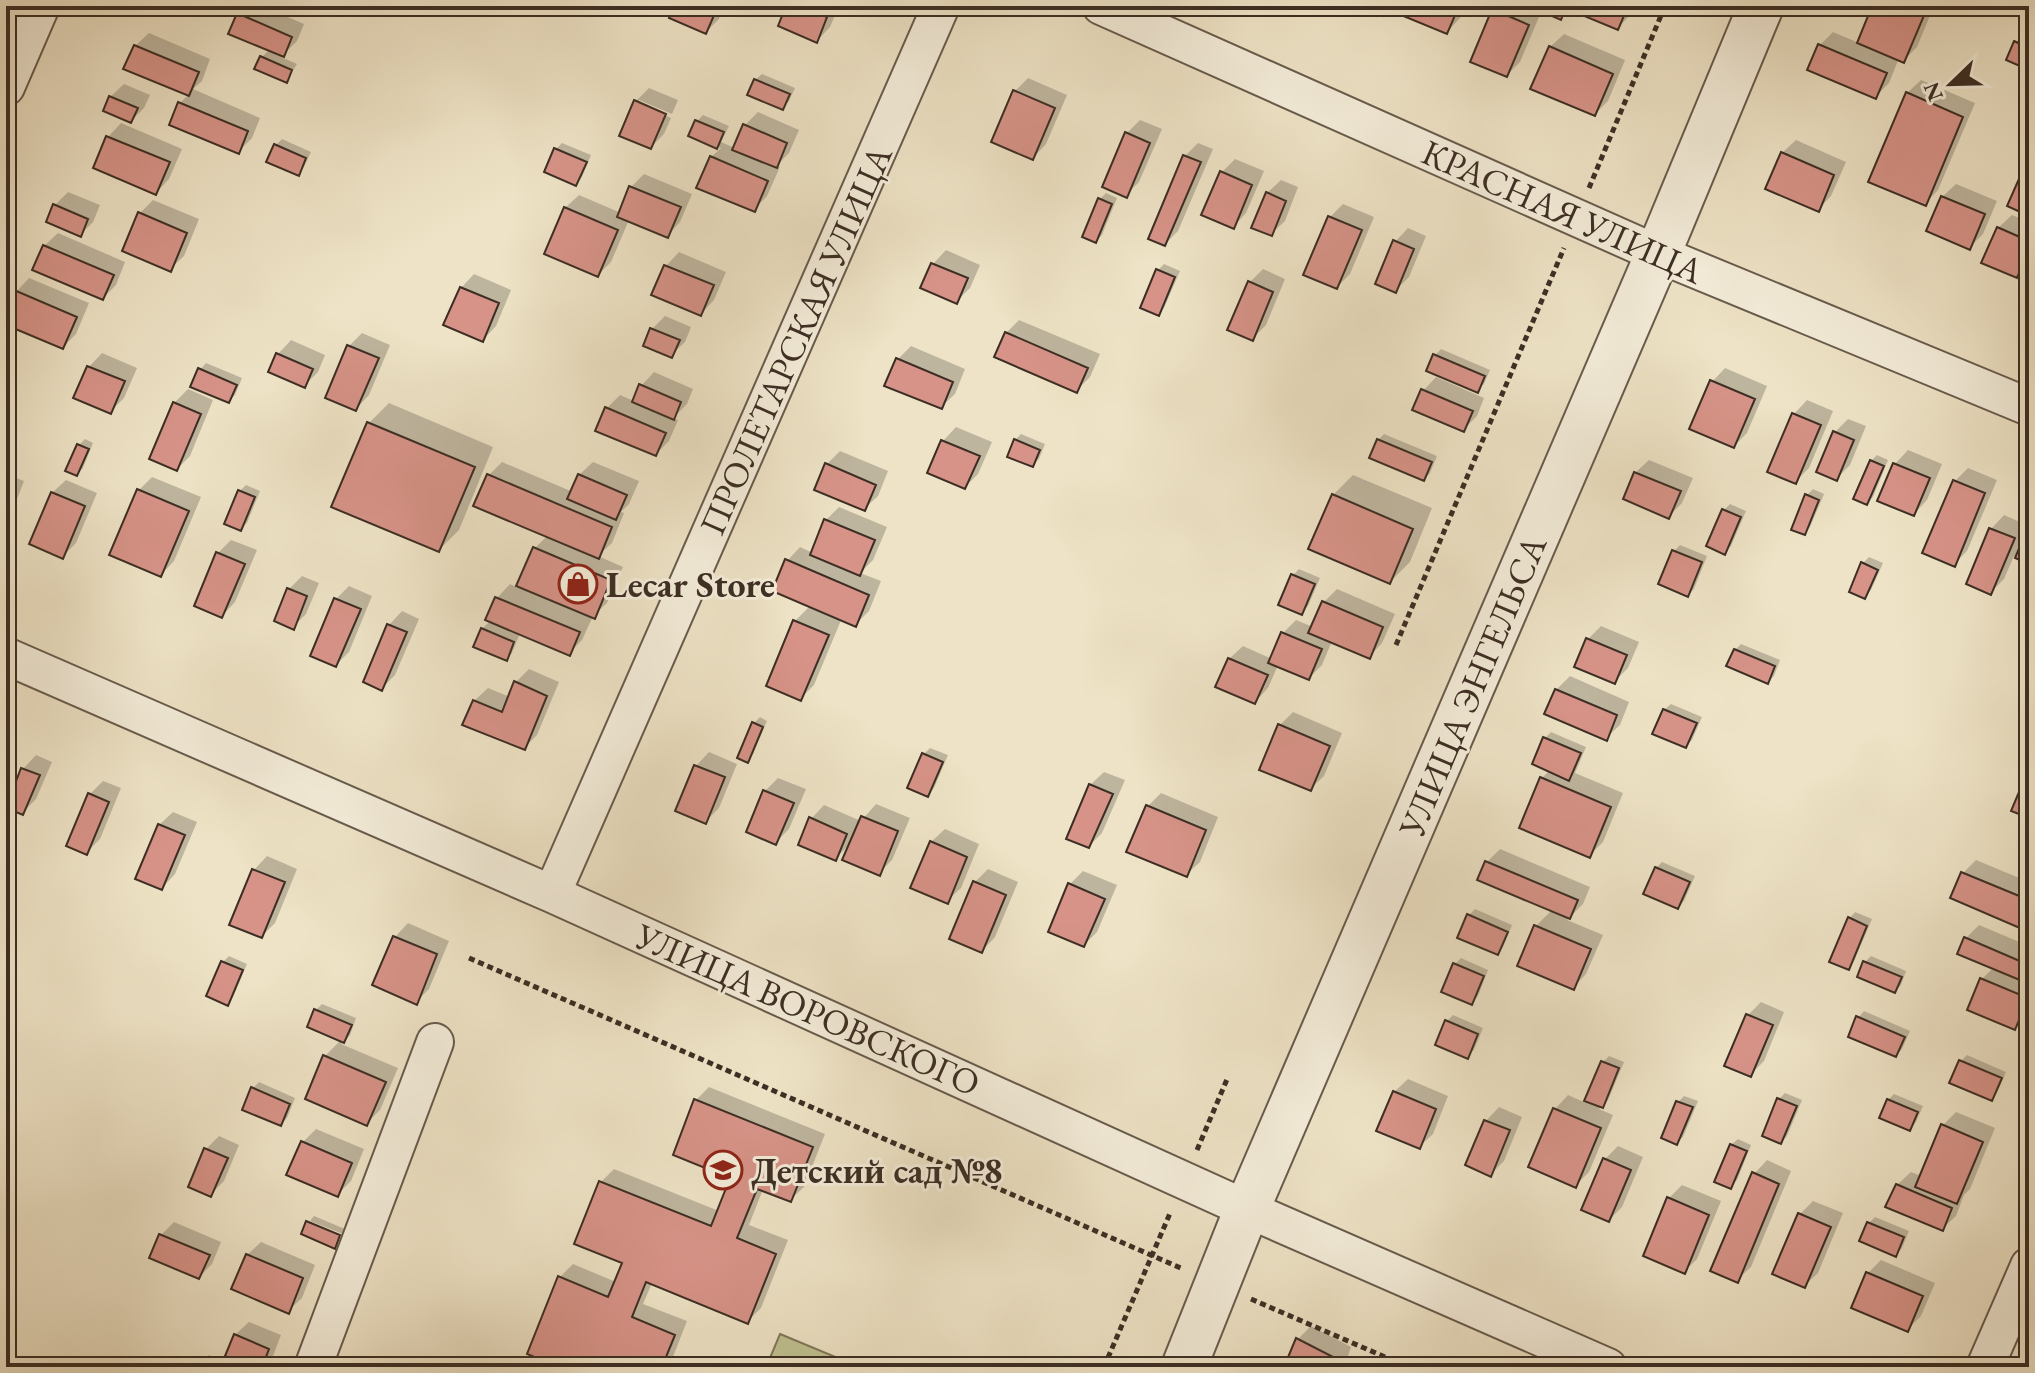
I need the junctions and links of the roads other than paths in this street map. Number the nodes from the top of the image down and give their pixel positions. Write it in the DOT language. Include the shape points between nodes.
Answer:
graph roads {
  1 [pos="41,6"];
  2 [pos="941,6"];
  3 [pos="1101,6"];
  4 [pos="1761,6"];
  5 [pos="6,87"];
  6 [pos="1658,254"];
  7 [pos="2029,407"];
  8 [pos="6,656"];
  9 [pos="552,894"];
  10 [pos="435,1042"];
  11 [pos="1247,1209"];
  12 [pos="2029,1266"];
  13 [pos="1564,1359"];
  14 [pos="313,1367"];
  15 [pos="1184,1367"];
  16 [pos="1608,1367"];
  17 [pos="1985,1367"];
  1 -- 5 [label="street"];
  2 -- 9 [label="street, ПРОЛЕТАРСКАЯ УЛИЦА"];
  3 -- 6 [label="street, КРАСНАЯ УЛИЦА"];
  4 -- 6 [label="street, УЛИЦА ЭНГЕЛЬСА"];
  6 -- 7 [label="street, КРАСНАЯ УЛИЦА"];
  6 -- 11 [label="street, УЛИЦА ЭНГЕЛЬСА"];
  8 -- 9 [label="street, УЛИЦА ВОРОВСКОГО"];
  9 -- 11 [label="street, УЛИЦА ВОРОВСКОГО"];
  10 -- 14 [label="street"];
  11 -- 13 [label="street, УЛИЦА ВОРОВСКОГО"];
  11 -- 15 [label="street, УЛИЦА ЭНГЕЛЬСА"];
  12 -- 17 [label="street"];
  13 -- 16 [label="street, УЛИЦА ВОРОВСКОГО"];
}
